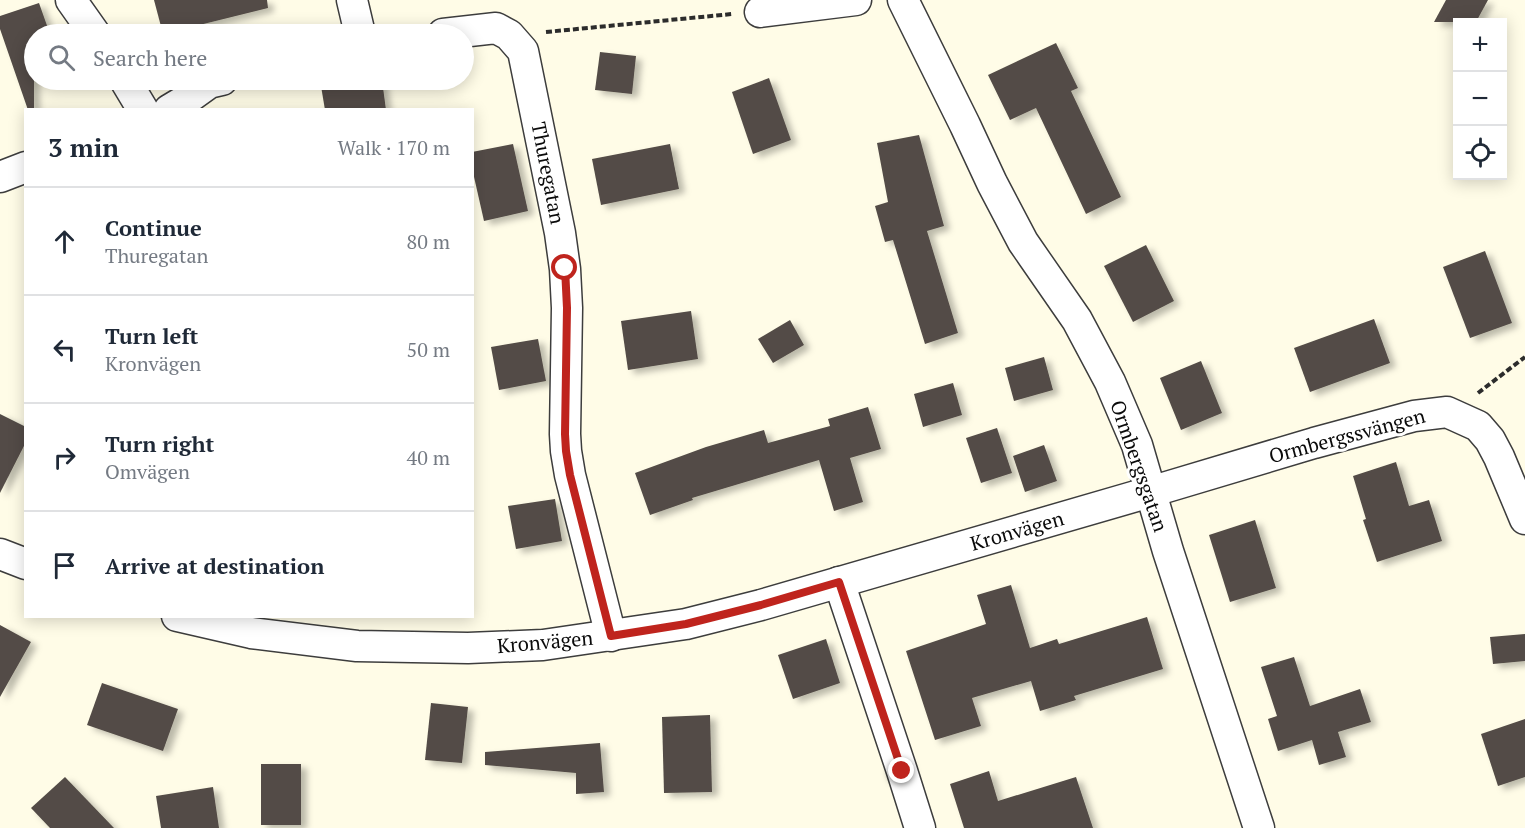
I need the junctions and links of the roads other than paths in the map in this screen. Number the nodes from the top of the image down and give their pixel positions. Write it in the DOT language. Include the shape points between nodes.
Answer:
graph roads {
  1 [pos="71,0"];
  2 [pos="352,0"];
  3 [pos="856,0"];
  4 [pos="903,0"];
  5 [pos="760,12"];
  6 [pos="88,24"];
  7 [pos="358,24"];
  8 [pos="474,30"];
  9 [pos="131,90"];
  10 [pos="199,90"];
  11 [pos="142,108"];
  12 [pos="172,108"];
  13 [pos="24,168"];
  14 [pos="0,177"];
  15 [pos="1150,492"];
  16 [pos="1525,519"];
  17 [pos="0,554"];
  18 [pos="24,563"];
  19 [pos="839,582"];
  20 [pos="186,618"];
  21 [pos="611,636"];
  22 [pos="920,828"];
  23 [pos="1258,828"];
  1 -- 6 [label="street"];
  2 -- 7 [label="street"];
  3 -- 5 [label="street"];
  4 -- 15 [label="street, Ormbergsgatan" via="1023,242 1077,320 1110,382 1137,445"];
  8 -- 21 [label="street, Thuregatan" via="496,28 509,35 523,51 565,268 566,451"];
  9 -- 11 [label="street"];
  10 -- 12 [label="street"];
  13 -- 14 [label="street"];
  15 -- 16 [label="street, Ormbergssvängen" via="1314,442 1414,416 1447,412 1478,426 1490,440"];
  15 -- 19 [label="street, Kronvägen"];
  15 -- 23 [label="street, Ormbergsgatan"];
  17 -- 18 [label="street"];
  19 -- 21 [label="street, Kronvägen" via="686,624"];
  19 -- 22 [label="street"];
  20 -- 21 [label="street, Kronvägen" via="251,633 357,646 468,648 543,645"];
}
